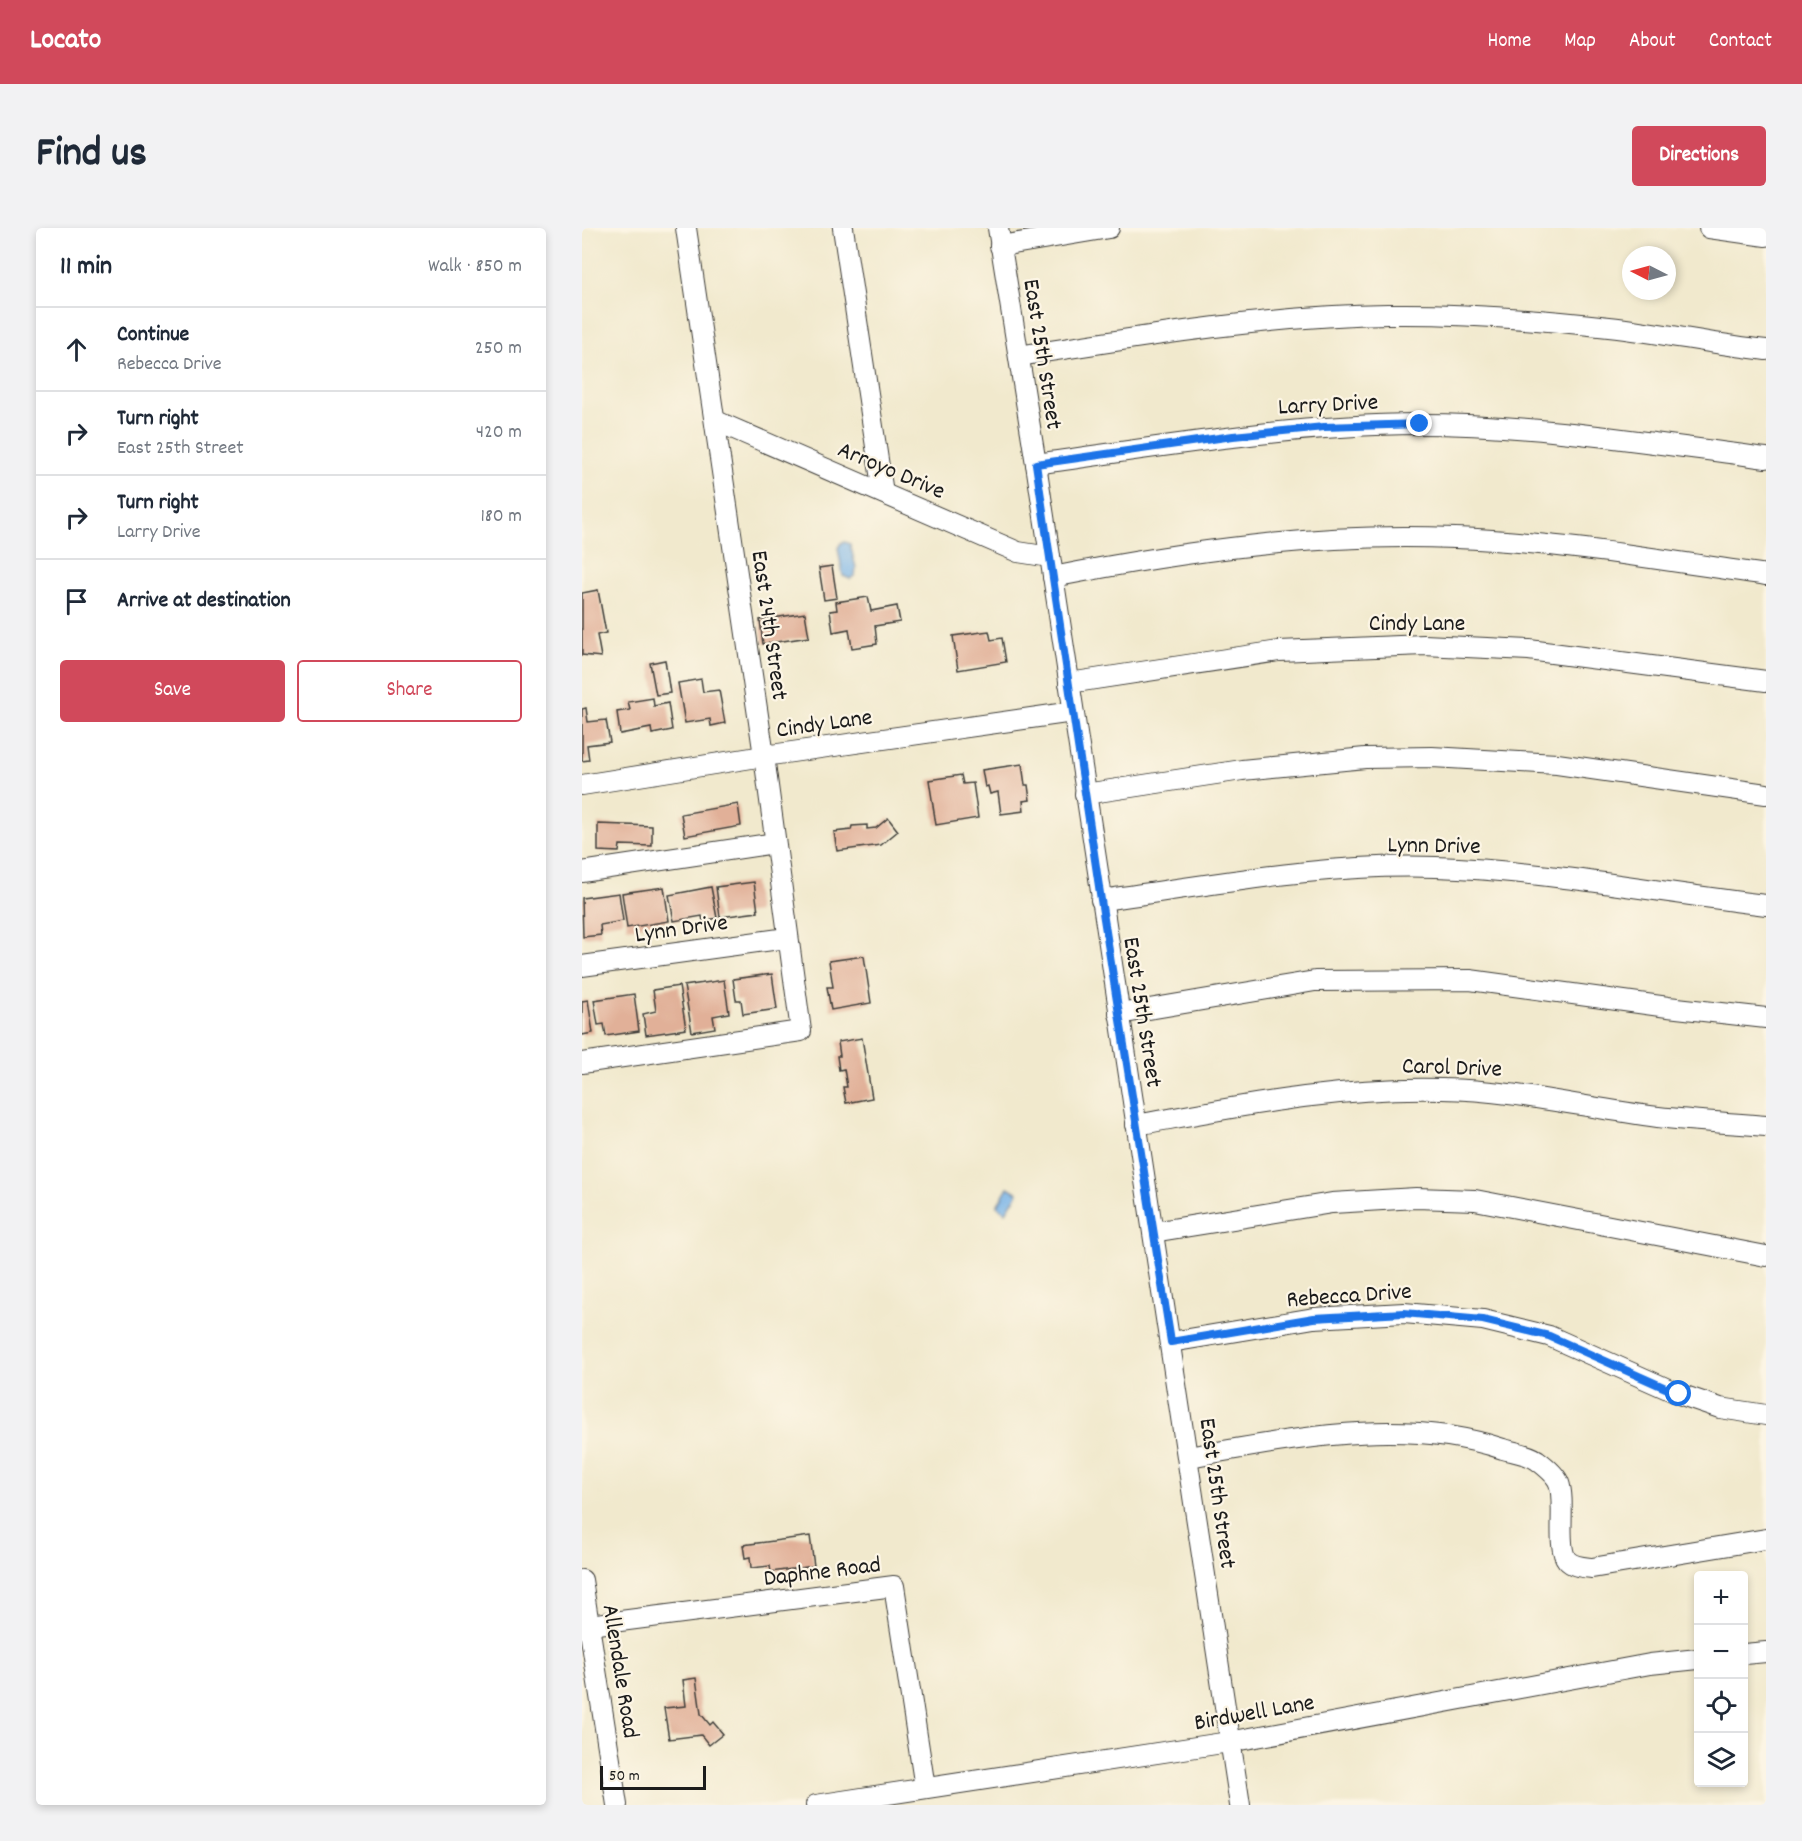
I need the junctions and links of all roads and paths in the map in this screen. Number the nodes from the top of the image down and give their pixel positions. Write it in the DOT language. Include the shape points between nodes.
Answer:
graph roads {
  1 [pos="686,228"];
  2 [pos="843,228"];
  3 [pos="1109,228"];
  4 [pos="1709,228"];
  5 [pos="1766,236"];
  6 [pos="999,237"];
  7 [pos="1766,350"];
  8 [pos="1019,356"];
  9 [pos="716,421"];
  10 [pos="1766,458"];
  11 [pos="1036,464"];
  12 [pos="883,493"];
  13 [pos="1050,557"];
  14 [pos="1766,575"];
  15 [pos="1053,578"];
  16 [pos="1766,681"];
  17 [pos="1069,683"];
  18 [pos="1073,712"];
  19 [pos="764,756"];
  20 [pos="582,785"];
  21 [pos="1085,794"];
  22 [pos="1766,794"];
  23 [pos="775,843"];
  24 [pos="582,872"];
  25 [pos="1101,900"];
  26 [pos="1766,905"];
  27 [pos="787,938"];
  28 [pos="582,966"];
  29 [pos="1119,1014"];
  30 [pos="1766,1018"];
  31 [pos="582,1063"];
  32 [pos="1136,1125"];
  33 [pos="1766,1126"];
  34 [pos="1153,1232"];
  35 [pos="1766,1256"];
  36 [pos="1171,1342"];
  37 [pos="1766,1415"];
  38 [pos="1188,1457"];
  39 [pos="1766,1539"];
  40 [pos="582,1580"];
  41 [pos="589,1625"];
  42 [pos="1766,1652"];
  43 [pos="1748,1654"];
  44 [pos="1694,1659"];
  45 [pos="1229,1742"];
  46 [pos="925,1788"];
  47 [pos="617,1805"];
  48 [pos="816,1805"];
  49 [pos="1240,1805"];
  1 -- 9 [label="street, East 24th Street"];
  2 -- 12 [label="street"];
  3 -- 6 [label="street"];
  4 -- 5 [label="street"];
  6 -- 8 [label="street, East 25th Street"];
  7 -- 8 [label="street" via="1608,327 1387,314 1211,328"];
  8 -- 11 [label="street, East 25th Street"];
  9 -- 12 [label="street, Arroyo Drive"];
  9 -- 19 [label="street, East 24th Street"];
  10 -- 11 [label="street, Larry Drive" via="1580,434 1420,424 1324,427 1233,436"];
  11 -- 13 [label="street, East 25th Street"];
  12 -- 13 [label="street, Arroyo Drive" via="1018,552"];
  13 -- 15 [label="street, East 25th Street"];
  14 -- 15 [label="street" via="1591,550 1454,538 1312,541 1236,548 1130,562"];
  15 -- 17 [label="street, East 25th Street"];
  16 -- 17 [label="street, Cindy Lane" via="1528,650 1424,645 1279,651"];
  17 -- 18 [label="street, East 25th Street"];
  18 -- 19 [label="street, Cindy Lane"];
  18 -- 21 [label="street, East 25th Street"];
  19 -- 20 [label="street, Cindy Lane"];
  19 -- 23 [label="street, East 24th Street"];
  21 -- 22 [label="street" via="1242,770 1365,758 1432,757 1557,764"];
  21 -- 25 [label="street, East 25th Street"];
  23 -- 24 [label="street"];
  23 -- 27 [label="street, East 24th Street"];
  25 -- 26 [label="street, Lynn Drive" via="1288,874 1434,867 1515,871"];
  25 -- 29 [label="street, East 25th Street"];
  27 -- 28 [label="street, Lynn Drive"];
  27 -- 31 [label="street, East 24th Street" via="801,1031"];
  29 -- 30 [label="street" via="1315,981 1470,980"];
  29 -- 32 [label="street, East 25th Street"];
  32 -- 33 [label="street, Carol Drive" via="1306,1096 1375,1089 1442,1089 1510,1094 1658,1117"];
  32 -- 34 [label="street, East 25th Street"];
  34 -- 35 [label="street" via="1332,1203 1416,1198 1475,1200"];
  34 -- 36 [label="street, East 25th Street"];
  36 -- 37 [label="street, Rebecca Drive" via="1314,1318 1404,1313 1483,1320 1549,1336 1679,1394 1720,1408"];
  36 -- 38 [label="street, East 25th Street"];
  38 -- 39 [label="street" via="1356,1433 1398,1432 1460,1438 1536,1459 1553,1474 1562,1499 1563,1551 1567,1560 1582,1567"];
  38 -- 45 [label="street, East 25th Street"];
  40 -- 41 [label="street, Allendale Road"];
  41 -- 46 [label="street, Daphne Road" via="894,1586"];
  41 -- 47 [label="street, Allendale Road"];
  42 -- 43 [label="street"];
  44 -- 45 [label="street, Birdwell Lane" via="1650,1664"];
  45 -- 46 [label="street, Birdwell Lane"];
  45 -- 49 [label="street, East 25th Street"];
  46 -- 48 [label="street, Birdwell Lane"];
}
